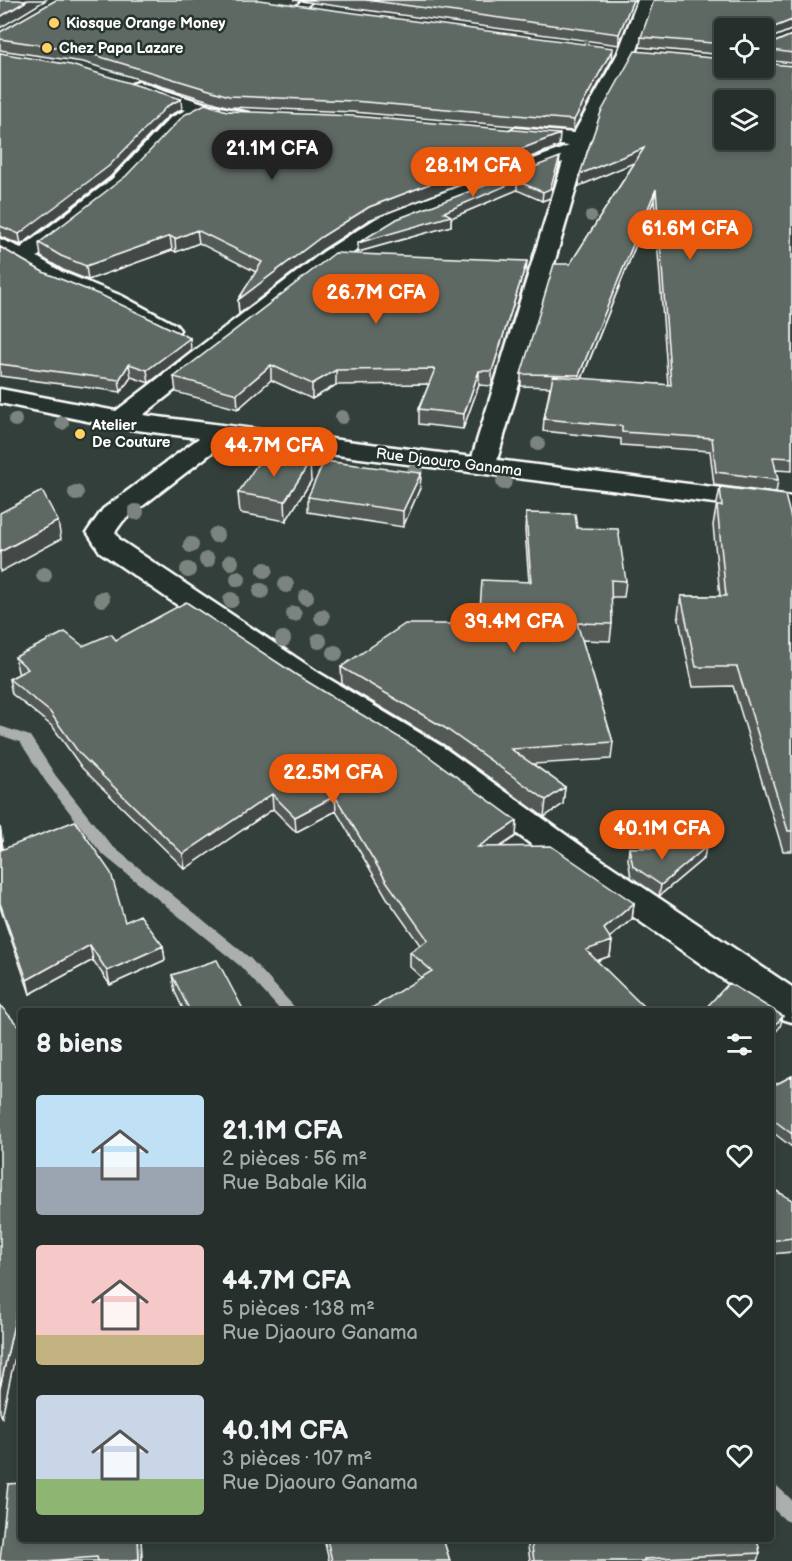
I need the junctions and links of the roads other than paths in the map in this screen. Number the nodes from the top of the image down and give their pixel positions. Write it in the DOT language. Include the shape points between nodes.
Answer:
graph roads {
  1 [pos="646,0"];
  2 [pos="279,5"];
  3 [pos="310,6"];
  4 [pos="604,50"];
  5 [pos="638,54"];
  6 [pos="123,82"];
  7 [pos="202,109"];
  8 [pos="258,118"];
  9 [pos="496,132"];
  10 [pos="579,145"];
  11 [pos="0,246"];
  12 [pos="22,258"];
  13 [pos="213,349"];
  14 [pos="0,396"];
  15 [pos="121,420"];
  16 [pos="222,433"];
  17 [pos="482,466"];
  18 [pos="792,506"];
  19 [pos="792,1006"];
  1 -- 5 [label="street"];
  2 -- 3 [label="street"];
  4 -- 5 [label="street"];
  5 -- 10 [label="street" via="588,122"];
  6 -- 7 [label="street"];
  7 -- 8 [label="street"];
  7 -- 12 [label="street" via="177,122 119,183"];
  9 -- 10 [label="street"];
  10 -- 13 [label="street" via="359,234"];
  10 -- 17 [label="street"];
  11 -- 12 [label="street"];
  12 -- 13 [label="street" via="54,278 114,301"];
  13 -- 15 [label="street"];
  14 -- 15 [label="street, Rue Djaouro Ganama"];
  15 -- 16 [label="street, Rue Djaouro Ganama"];
  16 -- 17 [label="street, Rue Djaouro Ganama"];
  16 -- 19 [label="street" via="113,515 101,532 110,546 308,680 432,755 578,861"];
  17 -- 18 [label="street, Rue Djaouro Ganama"];
}
